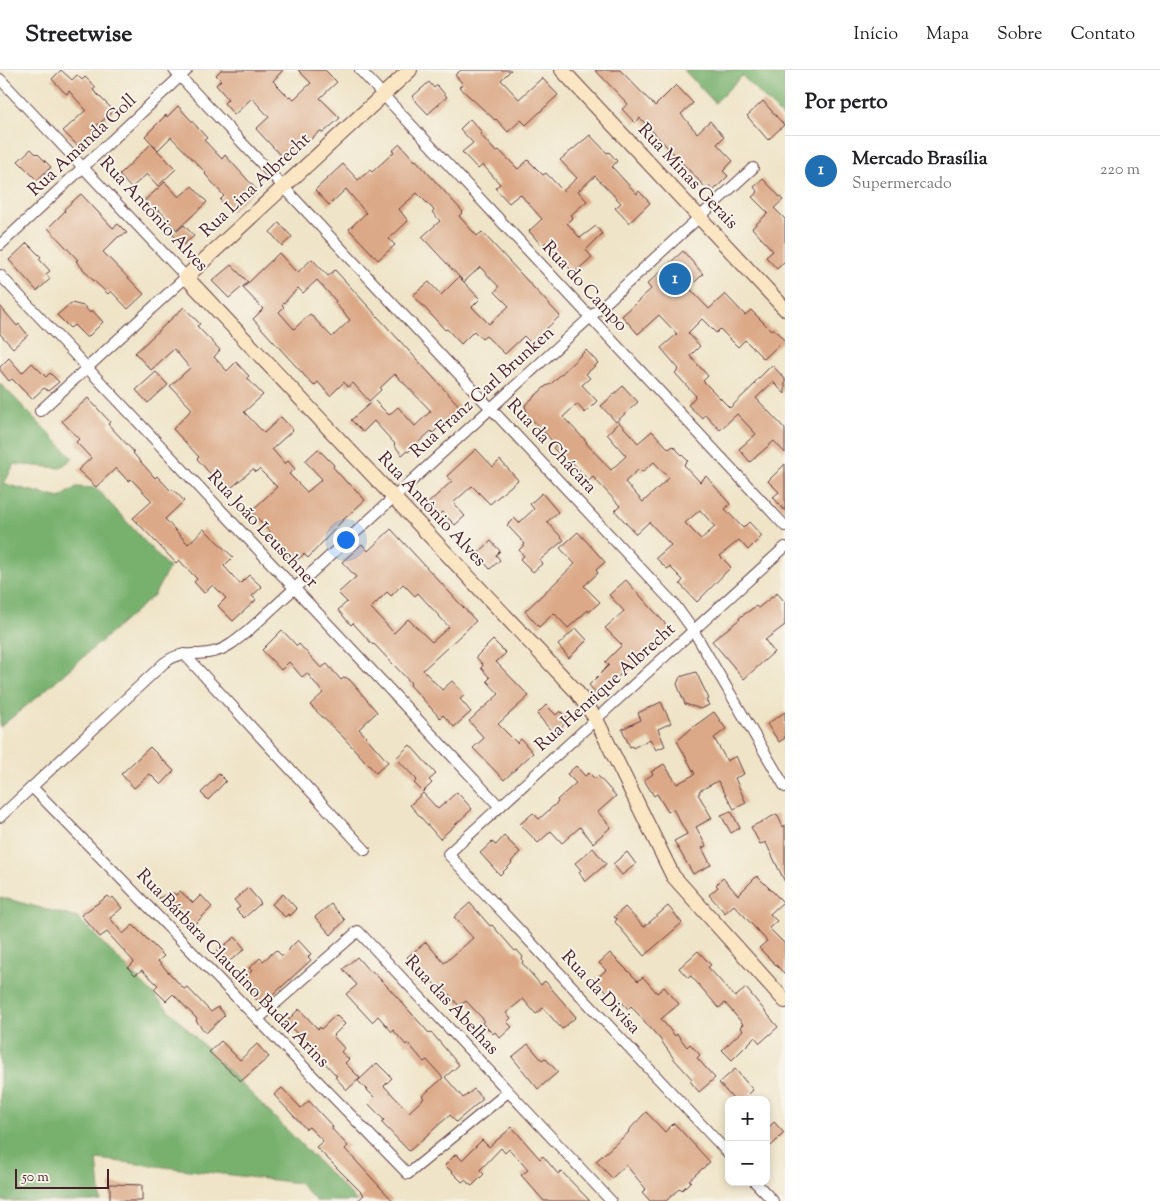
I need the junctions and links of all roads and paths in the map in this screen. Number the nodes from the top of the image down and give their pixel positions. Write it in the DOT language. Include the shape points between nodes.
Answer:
graph roads {
  1 [pos="360,70"];
  2 [pos="410,70"];
  3 [pos="562,70"];
  4 [pos="181,72"];
  5 [pos="0,79"];
  6 [pos="383,95"];
  7 [pos="83,167"];
  8 [pos="753,168"];
  9 [pos="284,187"];
  10 [pos="699,217"];
  11 [pos="0,245"];
  12 [pos="0,275"];
  13 [pos="186,277"];
  14 [pos="785,309"];
  15 [pos="590,317"];
  16 [pos="87,368"];
  17 [pos="491,408"];
  18 [pos="40,411"];
  19 [pos="394,497"];
  20 [pos="785,526"];
  21 [pos="785,547"];
  22 [pos="294,588"];
  23 [pos="694,630"];
  24 [pos="184,654"];
  25 [pos="596,719"];
  26 [pos="32,787"];
  27 [pos="785,787"];
  28 [pos="500,807"];
  29 [pos="0,816"];
  30 [pos="365,850"];
  31 [pos="448,854"];
  32 [pos="785,1001"];
  33 [pos="258,1019"];
  34 [pos="508,1092"];
  35 [pos="725,1150"];
  36 [pos="759,1186"];
  37 [pos="611,1201"];
  38 [pos="772,1201"];
  1 -- 6 [label="street, Rua do Campo"];
  2 -- 6 [label="street, Rua Lina Albrecht"];
  3 -- 10 [label="street, Rua Minas Gerais"];
  4 -- 7 [label="street, Rua Amanda Goll"];
  4 -- 9 [label="street, Rua da Chácara"];
  5 -- 7 [label="street, Rua Antônio Alves"];
  6 -- 9 [label="street, Rua Lina Albrecht"];
  6 -- 15 [label="street, Rua do Campo"];
  7 -- 11 [label="street, Rua Amanda Goll"];
  7 -- 13 [label="street, Rua Antônio Alves"];
  8 -- 10 [label="street, Rua Franz Carl Brunken"];
  9 -- 13 [label="street, Rua Lina Albrecht"];
  9 -- 17 [label="street, Rua da Chácara"];
  10 -- 14 [label="street, Rua Minas Gerais"];
  10 -- 15 [label="street, Rua Franz Carl Brunken"];
  12 -- 16 [label="street, Rua João Leuschner"];
  13 -- 16 [label="street, Rua Lina Albrecht"];
  13 -- 19 [label="street, Rua Antônio Alves"];
  15 -- 17 [label="street, Rua Franz Carl Brunken"];
  15 -- 20 [label="street, Rua do Campo"];
  16 -- 18 [label="street, Rua Lina Albrecht"];
  16 -- 22 [label="street, Rua João Leuschner"];
  17 -- 19 [label="street, Rua Franz Carl Brunken"];
  17 -- 23 [label="street, Rua da Chácara" via="663,591"];
  19 -- 22 [label="street, Rua Franz Carl Brunken"];
  19 -- 25 [label="street, Rua Antônio Alves" via="562,676"];
  21 -- 23 [label="street, Rua Henrique Albrecht"];
  22 -- 24 [label="street, Rua Franz Carl Brunken" via="226,647 203,654"];
  22 -- 28 [label="street, Rua João Leuschner"];
  23 -- 25 [label="street, Rua Henrique Albrecht"];
  23 -- 27 [label="street, Rua da Chácara"];
  24 -- 26 [label="street, Rua Franz Carl Brunken" via="164,663"];
  24 -- 30 [label="street"];
  25 -- 28 [label="street, Rua Henrique Albrecht"];
  25 -- 32 [label="street, Rua Antônio Alves" via="673,876"];
  26 -- 29 [label="street, Rua Franz Carl Brunken"];
  26 -- 33 [label="street, Rua Bárbara Claudino Budal Arins"];
  28 -- 31 [label="street, Rua Henrique Albrecht"];
  31 -- 35 [label="street, Rua da Divisa"];
  33 -- 34 [label="street, Rua Bárbara Claudino Budal Arins" via="408,1174"];
  33 -- 34 [label="street, Rua das Abelhas" via="358,931"];
  34 -- 37 [label="street, Rua das Abelhas"];
  36 -- 38 [label="street"];
}
